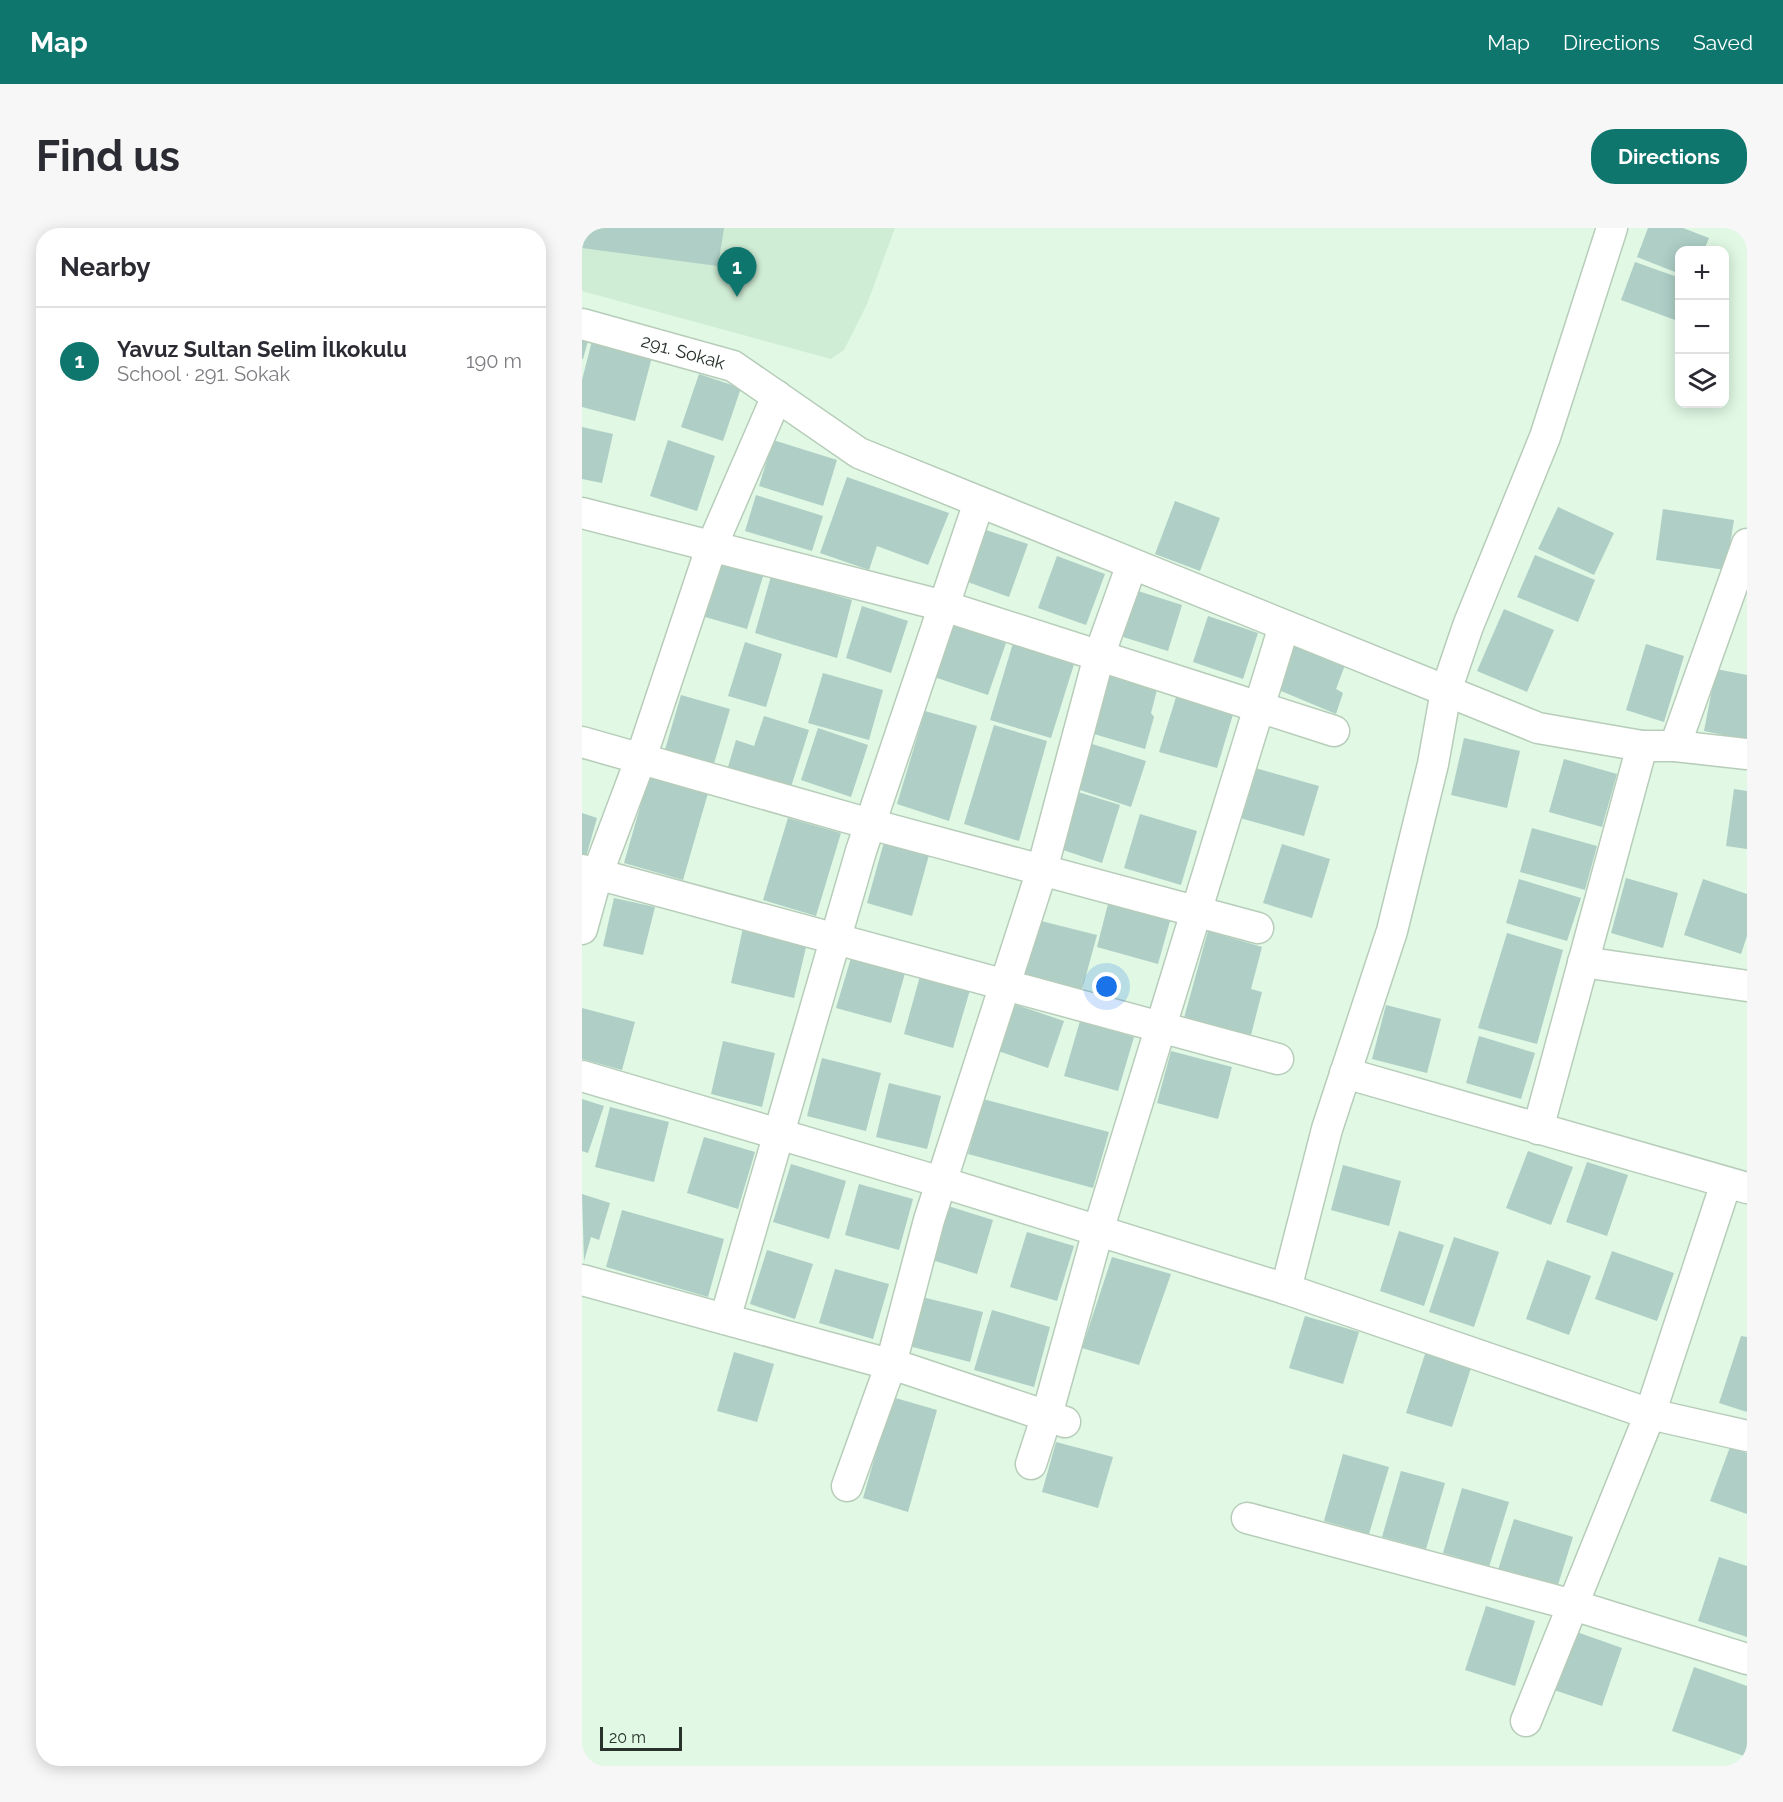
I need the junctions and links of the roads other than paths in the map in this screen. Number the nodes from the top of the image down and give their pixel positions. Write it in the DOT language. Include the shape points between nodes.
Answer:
graph roads {
  1 [pos="1612,228"];
  2 [pos="582,324"];
  3 [pos="777,396"];
  4 [pos="979,502"];
  5 [pos="582,513"];
  6 [pos="1747,544"];
  7 [pos="711,548"];
  8 [pos="1132,564"];
  9 [pos="944,606"];
  10 [pos="1284,626"];
  11 [pos="1100,656"];
  12 [pos="1446,691"];
  13 [pos="1257,706"];
  14 [pos="1334,731"];
  15 [pos="582,742"];
  16 [pos="1642,746"];
  17 [pos="1675,746"];
  18 [pos="1747,754"];
  19 [pos="640,758"];
  20 [pos="870,824"];
  21 [pos="1042,870"];
  22 [pos="590,873"];
  23 [pos="1197,912"];
  24 [pos="1258,928"];
  25 [pos="582,929"];
  26 [pos="835,939"];
  27 [pos="1584,962"];
  28 [pos="1005,983"];
  29 [pos="1747,986"];
  30 [pos="1161,1026"];
  31 [pos="1278,1059"];
  32 [pos="1345,1073"];
  33 [pos="582,1076"];
  34 [pos="1538,1129"];
  35 [pos="779,1133"];
  36 [pos="941,1182"];
  37 [pos="1737,1186"];
  38 [pos="1098,1231"];
  39 [pos="582,1280"];
  40 [pos="1286,1289"];
  41 [pos="725,1319"];
  42 [pos="891,1364"];
  43 [pos="1650,1414"];
  44 [pos="1056,1418"];
  45 [pos="1747,1436"];
  46 [pos="1031,1464"];
  47 [pos="847,1486"];
  48 [pos="1247,1518"];
  49 [pos="1573,1605"];
  50 [pos="1747,1659"];
  51 [pos="1526,1720"];
  1 -- 12 [label="street" via="1545,437 1468,626"];
  2 -- 3 [label="street, 291. Sokak" via="733,366"];
  3 -- 4 [label="street, 291. Sokak" via="859,453"];
  3 -- 7 [label="street"];
  4 -- 8 [label="street, 291. Sokak"];
  4 -- 9 [label="street"];
  5 -- 7 [label="street"];
  6 -- 17 [label="street"];
  7 -- 9 [label="street"];
  7 -- 19 [label="street"];
  8 -- 10 [label="street, 291. Sokak"];
  8 -- 11 [label="street"];
  9 -- 11 [label="street"];
  9 -- 20 [label="street"];
  10 -- 12 [label="street, 291. Sokak"];
  10 -- 13 [label="street"];
  11 -- 13 [label="street"];
  11 -- 21 [label="street"];
  12 -- 16 [label="street, 291. Sokak" via="1538,728"];
  12 -- 32 [label="street" via="1433,764 1392,931"];
  13 -- 14 [label="street"];
  13 -- 23 [label="street"];
  15 -- 19 [label="street"];
  16 -- 17 [label="street, 291. Sokak"];
  16 -- 27 [label="street"];
  17 -- 18 [label="street, 291. Sokak"];
  19 -- 20 [label="street"];
  19 -- 22 [label="street"];
  20 -- 21 [label="street"];
  20 -- 26 [label="street"];
  21 -- 23 [label="street"];
  21 -- 28 [label="street"];
  22 -- 25 [label="street"];
  22 -- 26 [label="street"];
  23 -- 24 [label="street"];
  23 -- 30 [label="street"];
  26 -- 28 [label="street"];
  26 -- 35 [label="street"];
  27 -- 29 [label="street"];
  27 -- 34 [label="street"];
  28 -- 30 [label="street"];
  28 -- 36 [label="street"];
  30 -- 31 [label="street"];
  30 -- 38 [label="street"];
  32 -- 34 [label="street"];
  32 -- 40 [label="street"];
  33 -- 35 [label="street"];
  34 -- 37 [label="street"];
  35 -- 36 [label="street"];
  35 -- 41 [label="street"];
  36 -- 38 [label="street"];
  36 -- 42 [label="street"];
  37 -- 43 [label="street"];
  38 -- 40 [label="street"];
  38 -- 44 [label="street"];
  39 -- 41 [label="street"];
  40 -- 43 [label="street"];
  41 -- 42 [label="street"];
  42 -- 44 [label="street"];
  42 -- 47 [label="street"];
  43 -- 45 [label="street"];
  43 -- 49 [label="street"];
  44 -- 46 [label="street"];
  48 -- 49 [label="street"];
  49 -- 50 [label="street"];
  49 -- 51 [label="street"];
}
